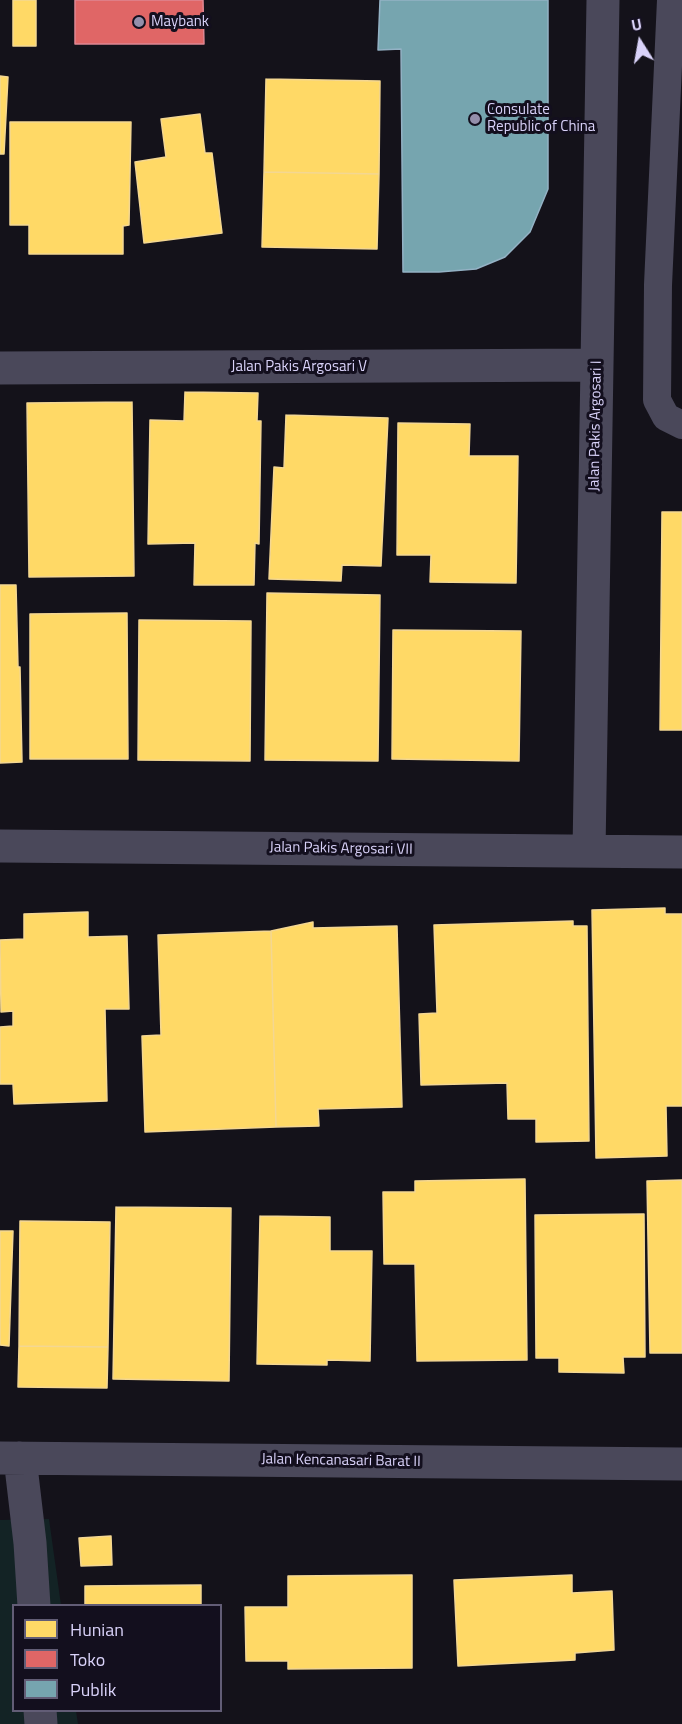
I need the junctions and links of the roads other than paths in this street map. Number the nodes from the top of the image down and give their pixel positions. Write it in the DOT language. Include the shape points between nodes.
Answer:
graph roads {
  1 [pos="603,0"];
  2 [pos="671,0"];
  3 [pos="597,365"];
  4 [pos="0,368"];
  5 [pos="682,425"];
  6 [pos="0,846"];
  7 [pos="589,851"];
  8 [pos="682,852"];
  9 [pos="10,1458"];
  10 [pos="682,1464"];
  11 [pos="34,1604"];
  1 -- 3 [label="street, Jalan Pakis Argosari I"];
  2 -- 5 [label="lane" via="658,285 657,400 666,417"];
  3 -- 4 [label="street, Jalan Pakis Argosari V"];
  3 -- 7 [label="street, Jalan Pakis Argosari I"];
  6 -- 7 [label="street, Jalan Pakis Argosari VII"];
  7 -- 8 [label="street, Jalan Pakis Argosari VII"];
  9 -- 10 [label="street, Jalan Kencanasari Barat II"];
  9 -- 11 [label="street" via="30,1543"];
}
